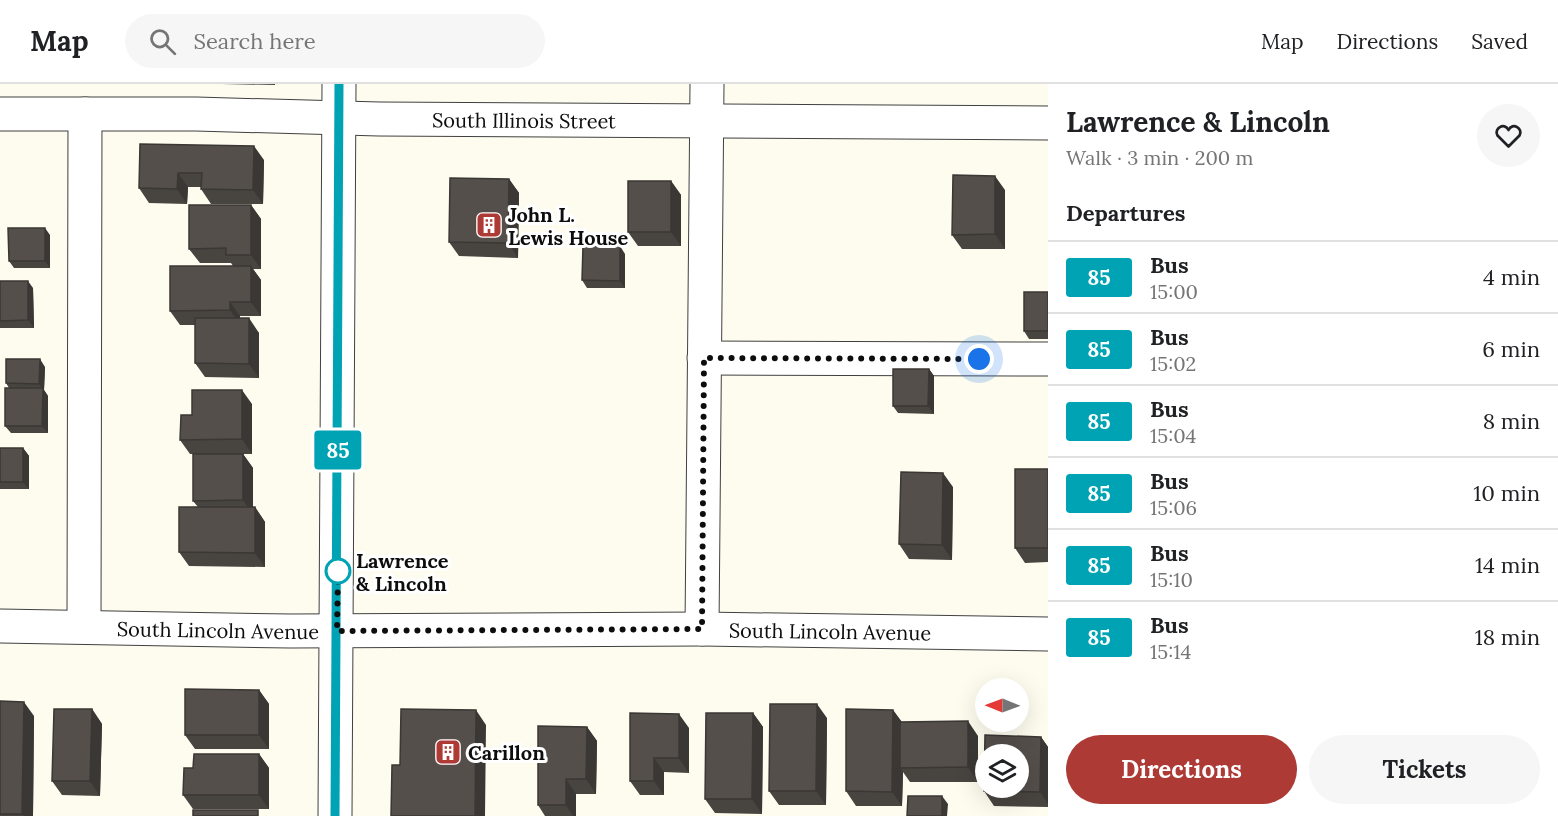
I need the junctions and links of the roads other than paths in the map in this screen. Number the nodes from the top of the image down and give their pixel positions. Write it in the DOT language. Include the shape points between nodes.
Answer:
graph roads {
  1 [pos="339,84"];
  2 [pos="707,84"];
  3 [pos="0,114"];
  4 [pos="85,114"];
  5 [pos="339,117"];
  6 [pos="706,120"];
  7 [pos="1048,123"];
  8 [pos="704,358"];
  9 [pos="1048,359"];
  10 [pos="0,626"];
  11 [pos="84,626"];
  12 [pos="702,629"];
  13 [pos="337,631"];
  14 [pos="1048,634"];
  15 [pos="335,816"];
  1 -- 5 [label="street"];
  2 -- 6 [label="street"];
  3 -- 4 [label="street, South Illinois Street"];
  4 -- 5 [label="street, South Illinois Street"];
  4 -- 11 [label="street"];
  5 -- 6 [label="street, South Illinois Street"];
  5 -- 13 [label="street"];
  6 -- 7 [label="street, South Illinois Street"];
  6 -- 8 [label="street"];
  8 -- 9 [label="street"];
  8 -- 12 [label="street"];
  10 -- 11 [label="street, South Lincoln Avenue"];
  11 -- 13 [label="street, South Lincoln Avenue"];
  12 -- 13 [label="street, South Lincoln Avenue"];
  12 -- 14 [label="street, South Lincoln Avenue"];
  13 -- 15 [label="street"];
}
